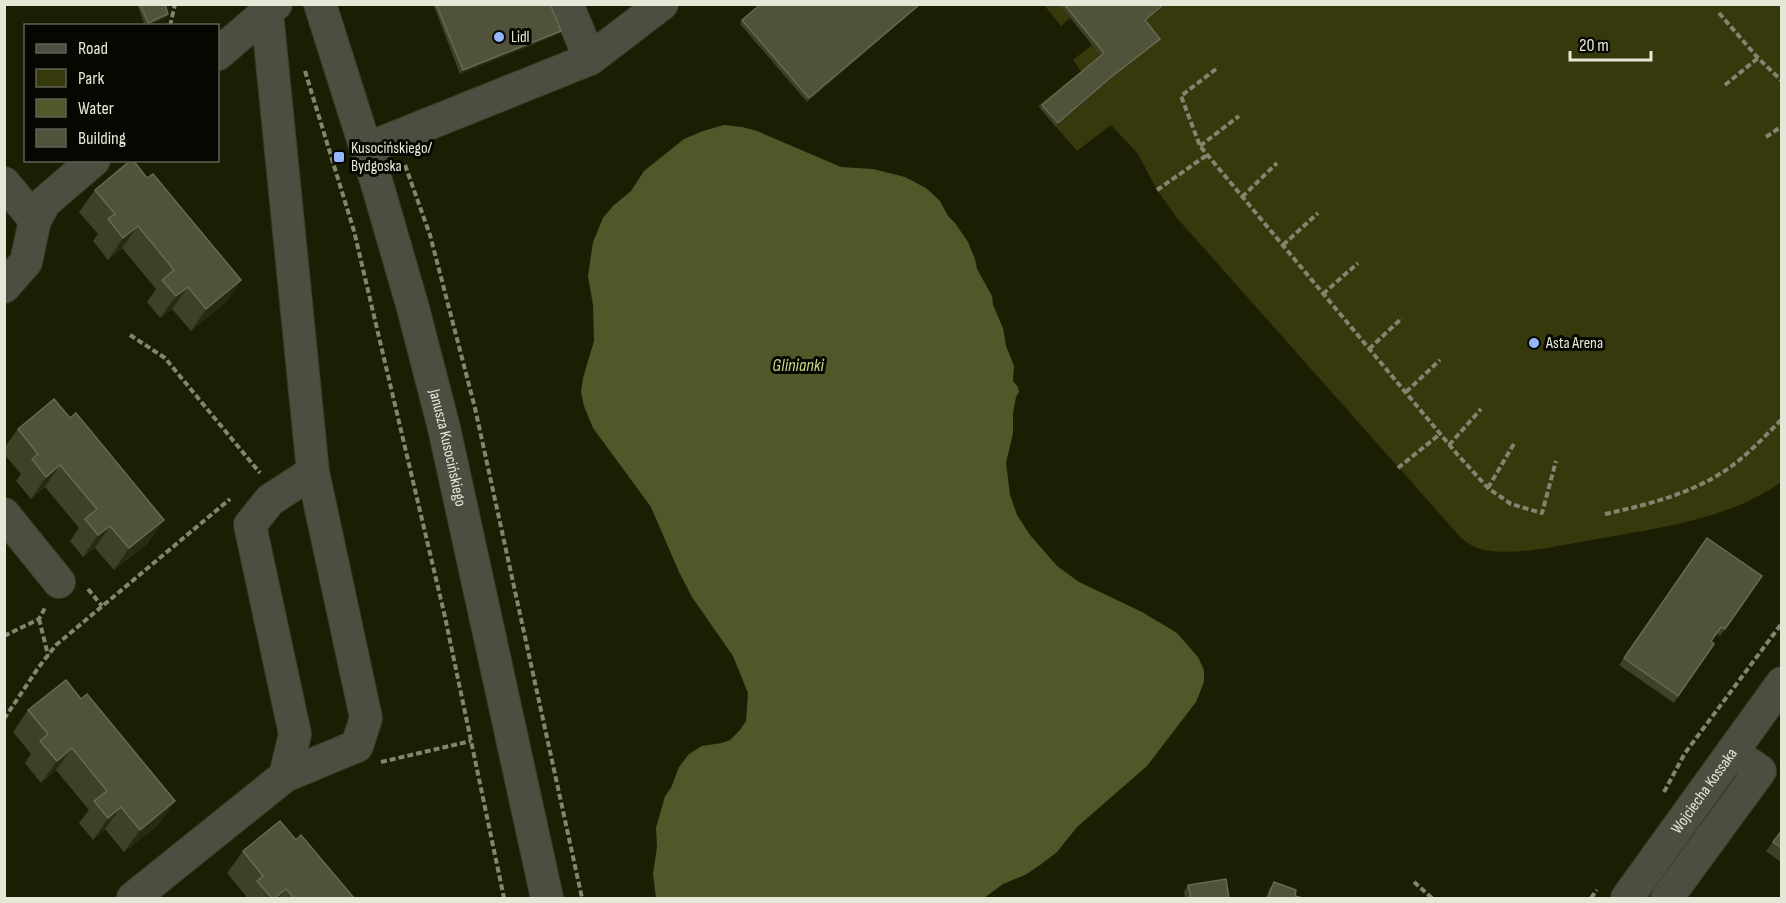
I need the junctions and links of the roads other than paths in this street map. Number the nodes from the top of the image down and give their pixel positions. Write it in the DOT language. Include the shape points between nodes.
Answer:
graph roads {
  1 [pos="320,4"];
  2 [pos="567,4"];
  3 [pos="662,4"];
  4 [pos="272,8"];
  5 [pos="219,53"];
  6 [pos="590,59"];
  7 [pos="366,149"];
  8 [pos="92,162"];
  9 [pos="4,183"];
  10 [pos="35,220"];
  11 [pos="4,287"];
  12 [pos="313,472"];
  13 [pos="4,514"];
  14 [pos="59,582"];
  15 [pos="1782,683"];
  16 [pos="1772,719"];
  17 [pos="1732,752"];
  18 [pos="285,776"];
  19 [pos="1612,894"];
  20 [pos="134,898"];
  21 [pos="547,898"];
  22 [pos="1667,898"];
  1 -- 7 [label="street, Janusza Kusocińskiego"];
  2 -- 6 [label="street"];
  3 -- 6 [label="street"];
  4 -- 5 [label="street"];
  4 -- 12 [label="street"];
  6 -- 7 [label="street"];
  7 -- 21 [label="street, Janusza Kusocińskiego" via="447,440"];
  8 -- 10 [label="street" via="45,202"];
  9 -- 10 [label="street"];
  10 -- 11 [label="street" via="26,262"];
  12 -- 18 [label="street" via="266,479 270,500 250,525 295,734"];
  12 -- 18 [label="street" via="366,718 357,746"];
  13 -- 14 [label="street"];
  15 -- 16 [label="street, Wojciecha Kossaka"];
  16 -- 17 [label="street, Wojciecha Kossaka"];
  17 -- 19 [label="street, Wojciecha Kossaka"];
  17 -- 22 [label="street" via="1760,771"];
  18 -- 20 [label="street"];
}
